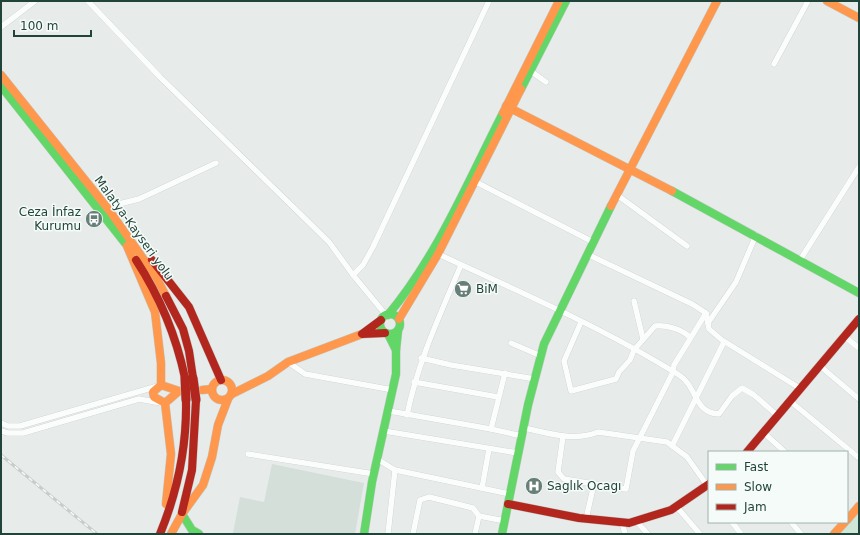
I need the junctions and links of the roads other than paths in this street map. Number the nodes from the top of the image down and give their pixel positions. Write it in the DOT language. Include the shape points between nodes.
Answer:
graph roads {
  1 [pos="35,1"];
  2 [pos="88,1"];
  3 [pos="489,1"];
  4 [pos="559,1"];
  5 [pos="566,1"];
  6 [pos="717,1"];
  7 [pos="808,1"];
  8 [pos="827,1"];
  9 [pos="838,3"];
  10 [pos="859,18"];
  11 [pos="1,27"];
  12 [pos="774,64"];
  13 [pos="528,69"];
  14 [pos="1,70"];
  15 [pos="1,75"];
  16 [pos="546,82"];
  17 [pos="5,85"];
  18 [pos="1,93"];
  19 [pos="509,107"];
  20 [pos="33,128"];
  21 [pos="216,163"];
  22 [pos="859,167"];
  23 [pos="630,168"];
  24 [pos="472,180"];
  25 [pos="617,195"];
  26 [pos="109,210"];
  27 [pos="756,235"];
  28 [pos="593,242"];
  29 [pos="127,246"];
  30 [pos="687,246"];
  31 [pos="435,252"];
  32 [pos="589,255"];
  33 [pos="800,260"];
  34 [pos="462,265"];
  35 [pos="353,275"];
  36 [pos="859,293"];
  37 [pos="634,301"];
  38 [pos="560,310"];
  39 [pos="706,313"];
  40 [pos="385,316"];
  41 [pos="399,319"];
  42 [pos="859,319"];
  43 [pos="582,322"];
  44 [pos="708,323"];
  45 [pos="398,331"];
  46 [pos="362,334"];
  47 [pos="387,334"];
  48 [pos="690,337"];
  49 [pos="844,337"];
  50 [pos="643,339"];
  51 [pos="724,342"];
  52 [pos="511,343"];
  53 [pos="859,348"];
  54 [pos="396,350"];
  55 [pos="634,350"];
  56 [pos="541,356"];
  57 [pos="422,358"];
  58 [pos="288,362"];
  59 [pos="820,366"];
  60 [pos="673,372"];
  61 [pos="505,373"];
  62 [pos="189,378"];
  63 [pos="535,379"];
  64 [pos="221,380"];
  65 [pos="414,382"];
  66 [pos="230,384"];
  67 [pos="248,384"];
  68 [pos="161,385"];
  69 [pos="212,389"];
  70 [pos="801,389"];
  71 [pos="202,390"];
  72 [pos="393,390"];
  73 [pos="230,396"];
  74 [pos="498,397"];
  75 [pos="696,398"];
  76 [pos="859,399"];
  77 [pos="790,401"];
  78 [pos="165,403"];
  79 [pos="690,409"];
  80 [pos="704,409"];
  81 [pos="388,411"];
  82 [pos="407,414"];
  83 [pos="778,416"];
  84 [pos="1,423"];
  85 [pos="491,429"];
  86 [pos="1,431"];
  87 [pos="384,431"];
  88 [pos="523,432"];
  89 [pos="764,433"];
  90 [pos="563,436"];
  91 [pos="640,437"];
  92 [pos="672,446"];
  93 [pos="489,449"];
  94 [pos="748,451"];
  95 [pos="784,451"];
  96 [pos="518,453"];
  97 [pos="248,454"];
  98 [pos="859,458"];
  99 [pos="377,459"];
  100 [pos="395,470"];
  101 [pos="374,474"];
  102 [pos="594,484"];
  103 [pos="708,485"];
  104 [pos="708,487"];
  105 [pos="482,488"];
  106 [pos="510,494"];
  107 [pos="508,504"];
  108 [pos="676,506"];
  109 [pos="859,506"];
  110 [pos="182,514"];
  111 [pos="479,516"];
  112 [pos="848,517"];
  113 [pos="586,519"];
  114 [pos="505,521"];
  115 [pos="636,521"];
  116 [pos="622,522"];
  117 [pos="733,523"];
  118 [pos="792,523"];
  119 [pos="843,523"];
  120 [pos="160,534"];
  121 [pos="172,534"];
  122 [pos="199,534"];
  123 [pos="364,534"];
  124 [pos="388,534"];
  125 [pos="413,534"];
  126 [pos="475,534"];
  127 [pos="502,534"];
  128 [pos="625,534"];
  129 [pos="648,534"];
  130 [pos="700,534"];
  131 [pos="741,534"];
  132 [pos="801,534"];
  133 [pos="834,534"];
  1 -- 11 [label="street"];
  2 -- 35 [label="street" via="165,82 329,242"];
  3 -- 35 [label="street" via="373,247 363,265"];
  4 -- 13 [label="main road"];
  5 -- 13 [label="main road"];
  6 -- 23 [label="main road"];
  7 -- 12 [label="street"];
  8 -- 9 [label="main road"];
  9 -- 10 [label="main road"];
  13 -- 16 [label="street"];
  13 -- 19 [label="main road"];
  14 -- 17 [label="main road"];
  15 -- 17 [label="main road, Malatya-Kayseri yolu"];
  17 -- 20 [label="main road"];
  17 -- 26 [label="main road, Malatya-Kayseri yolu"];
  18 -- 20 [label="main road"];
  19 -- 23 [label="main road"];
  19 -- 24 [label="main road"];
  20 -- 29 [label="main road"];
  21 -- 26 [label="street" via="139,200 120,204"];
  22 -- 33 [label="street"];
  23 -- 25 [label="main road"];
  23 -- 27 [label="main road"];
  24 -- 28 [label="street"];
  24 -- 31 [label="main road"];
  25 -- 28 [label="main road"];
  25 -- 30 [label="street"];
  26 -- 62 [label="main road, Malatya-Kayseri yolu" via="156,277 176,313 189,351"];
  26 -- 64 [label="main road" via="175,287 208,345"];
  27 -- 33 [label="main road"];
  27 -- 44 [label="street" via="736,282"];
  28 -- 32 [label="main road"];
  29 -- 62 [label="main road" via="154,286 170,317"];
  29 -- 68 [label="main road" via="155,312"];
  31 -- 34 [label="street"];
  31 -- 40 [label="main road" via="401,299"];
  31 -- 41 [label="main road"];
  32 -- 38 [label="main road"];
  32 -- 39 [label="street"];
  33 -- 36 [label="main road"];
  34 -- 38 [label="street"];
  34 -- 57 [label="street"];
  35 -- 40 [label="street"];
  37 -- 50 [label="street"];
  38 -- 43 [label="street"];
  38 -- 56 [label="main road"];
  39 -- 44 [label="street"];
  39 -- 48 [label="street"];
  40 -- 41 [label="main road" via="394,315"];
  40 -- 46 [label="main road"];
  40 -- 47 [label="main road" via="381,328"];
  41 -- 45 [label="main road"];
  42 -- 49 [label="main road"];
  43 -- 55 [label="street"];
  43 -- 55 [label="street" via="564,361 571,391 616,379"];
  44 -- 51 [label="street" via="709,329"];
  45 -- 47 [label="main road"];
  45 -- 54 [label="main road"];
  46 -- 47 [label="main road"];
  46 -- 58 [label="main road"];
  47 -- 54 [label="main road"];
  48 -- 50 [label="street" via="668,325 655,326"];
  48 -- 60 [label="street" via="674,365"];
  49 -- 53 [label="street"];
  49 -- 59 [label="main road"];
  50 -- 55 [label="street"];
  51 -- 70 [label="street"];
  51 -- 75 [label="street"];
  52 -- 56 [label="street"];
  54 -- 72 [label="main road"];
  55 -- 60 [label="street"];
  56 -- 63 [label="main road"];
  57 -- 61 [label="street"];
  57 -- 65 [label="street"];
  58 -- 67 [label="main road" via="268,376"];
  58 -- 72 [label="street" via="305,374"];
  59 -- 70 [label="main road"];
  59 -- 76 [label="street"];
  60 -- 75 [label="street" via="684,378"];
  60 -- 91 [label="street"];
  61 -- 63 [label="street"];
  61 -- 74 [label="street"];
  62 -- 110 [label="main road, Malatya-Kayseri yolu, bridge" via="196,400 192,470"];
  62 -- 120 [label="main road, bridge" via="183,465 172,507"];
  63 -- 88 [label="main road"];
  64 -- 66 [label="main road"];
  64 -- 69 [label="main road" via="215,383"];
  65 -- 74 [label="street"];
  65 -- 82 [label="street"];
  66 -- 67 [label="main road"];
  66 -- 73 [label="main road"];
  67 -- 73 [label="main road"];
  68 -- 78 [label="main road" via="153,392 154,397"];
  68 -- 78 [label="main road" via="179,391"];
  68 -- 84 [label="street" via="20,426"];
  69 -- 71 [label="main road"];
  69 -- 73 [label="main road" via="216,398 222,400"];
  70 -- 77 [label="main road"];
  72 -- 81 [label="main road"];
  73 -- 110 [label="main road" via="218,426 212,457 202,485"];
  74 -- 85 [label="street"];
  75 -- 79 [label="street"];
  75 -- 80 [label="street"];
  77 -- 83 [label="main road"];
  77 -- 98 [label="street"];
  78 -- 86 [label="street" via="139,400 23,433"];
  78 -- 120 [label="main road" via="172,457 169,492"];
  79 -- 80 [label="street"];
  79 -- 92 [label="street"];
  80 -- 83 [label="street" via="711,414 719,414 732,396 742,388 754,394"];
  81 -- 82 [label="street"];
  81 -- 87 [label="main road"];
  82 -- 85 [label="street"];
  83 -- 89 [label="main road"];
  85 -- 88 [label="street"];
  87 -- 93 [label="street"];
  87 -- 99 [label="main road"];
  88 -- 90 [label="street"];
  88 -- 96 [label="main road"];
  89 -- 94 [label="main road"];
  89 -- 95 [label="street"];
  90 -- 91 [label="street" via="574,438 598,432"];
  90 -- 102 [label="street" via="558,472 564,479"];
  91 -- 92 [label="street" via="667,442"];
  91 -- 102 [label="street" via="633,451 626,488"];
  92 -- 103 [label="street" via="687,457"];
  93 -- 96 [label="street"];
  93 -- 105 [label="street"];
  96 -- 106 [label="main road"];
  97 -- 101 [label="street"];
  99 -- 100 [label="street"];
  99 -- 101 [label="main road"];
  100 -- 105 [label="street"];
  100 -- 124 [label="street"];
  101 -- 123 [label="main road"];
  102 -- 113 [label="street"];
  104 -- 108 [label="main road"];
  105 -- 106 [label="street"];
  106 -- 107 [label="main road"];
  107 -- 113 [label="main road"];
  107 -- 114 [label="main road"];
  108 -- 115 [label="main road"];
  108 -- 130 [label="street"];
  109 -- 112 [label="main road"];
  110 -- 121 [label="main road, Malatya-Kayseri yolu"];
  110 -- 122 [label="main road" via="192,530"];
  111 -- 114 [label="street"];
  111 -- 125 [label="street" via="473,508 465,504 429,497 420,500"];
  111 -- 126 [label="street"];
  113 -- 116 [label="main road"];
  114 -- 127 [label="main road"];
  115 -- 116 [label="main road"];
  115 -- 129 [label="street"];
  116 -- 128 [label="street"];
  117 -- 131 [label="street"];
  118 -- 132 [label="street"];
  119 -- 133 [label="main road"];
}
